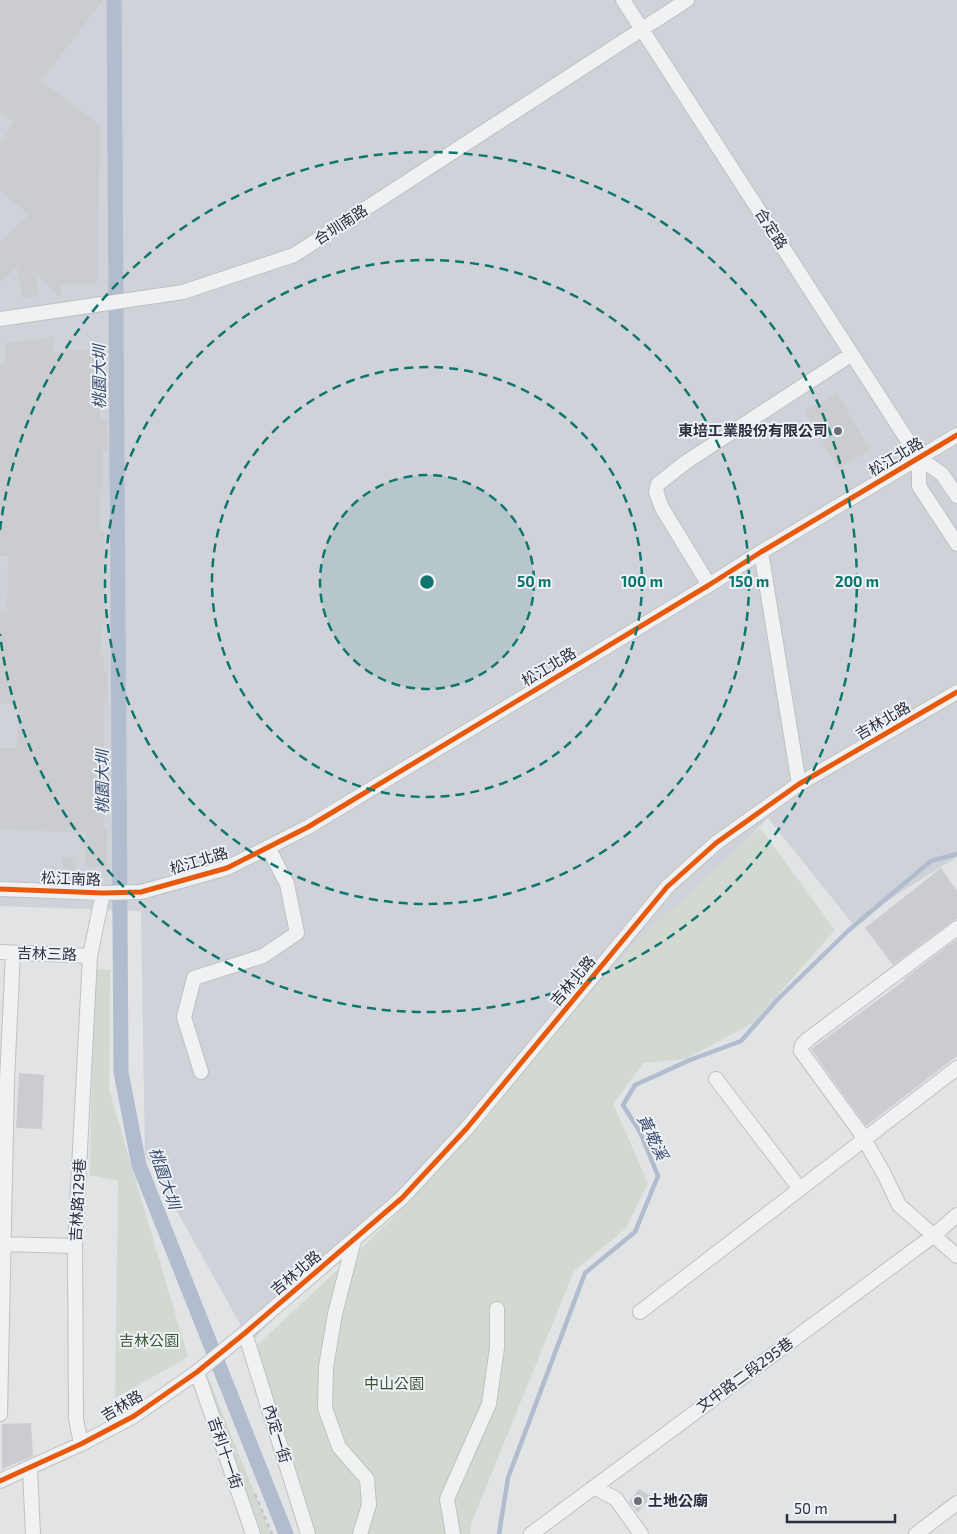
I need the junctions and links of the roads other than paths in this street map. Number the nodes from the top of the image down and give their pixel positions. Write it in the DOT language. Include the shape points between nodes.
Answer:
graph roads {
  1 [pos="623,0"];
  2 [pos="687,0"];
  3 [pos="641,29"];
  4 [pos="3,315"];
  5 [pos="852,354"];
  6 [pos="957,435"];
  7 [pos="919,458"];
  8 [pos="957,496"];
  9 [pos="957,544"];
  10 [pos="762,552"];
  11 [pos="709,585"];
  12 [pos="957,692"];
  13 [pos="800,784"];
  14 [pos="268,847"];
  15 [pos="0,889"];
  16 [pos="141,892"];
  17 [pos="107,893"];
  18 [pos="957,928"];
  19 [pos="7,952"];
  20 [pos="90,956"];
  21 [pos="957,1068"];
  22 [pos="201,1072"];
  23 [pos="716,1079"];
  24 [pos="864,1140"];
  25 [pos="800,1189"];
  26 [pos="957,1215"];
  27 [pos="933,1236"];
  28 [pos="354,1240"];
  29 [pos="2,1244"];
  30 [pos="75,1246"];
  31 [pos="957,1256"];
  32 [pos="497,1309"];
  33 [pos="640,1312"];
  34 [pos="245,1333"];
  35 [pos="203,1368"];
  36 [pos="0,1414"];
  37 [pos="81,1444"];
  38 [pos="30,1469"];
  39 [pos="0,1481"];
  40 [pos="594,1486"];
  41 [pos="957,1504"];
  42 [pos="33,1534"];
  43 [pos="253,1534"];
  44 [pos="308,1534"];
  45 [pos="360,1534"];
  46 [pos="453,1534"];
  47 [pos="531,1534"];
  48 [pos="641,1534"];
  49 [pos="916,1534"];
  1 -- 3 [label="street, 合定路"];
  2 -- 3 [label="street, 合圳南路"];
  3 -- 4 [label="street, 合圳南路" via="294,255 183,292"];
  3 -- 5 [label="street, 合定路"];
  5 -- 7 [label="street, 合定路"];
  5 -- 11 [label="street" via="686,462 658,484 656,492 662,508"];
  6 -- 7 [label="street, 松江北路"];
  7 -- 8 [label="street, 合定路" via="942,474"];
  7 -- 9 [label="street" via="919,486"];
  7 -- 10 [label="street, 松江北路"];
  10 -- 11 [label="street, 松江北路"];
  10 -- 13 [label="street"];
  11 -- 14 [label="street, 松江北路" via="308,827"];
  12 -- 13 [label="street, 吉林北路"];
  13 -- 28 [label="street, 吉林北路" via="716,843 667,887 468,1128 402,1198"];
  14 -- 16 [label="street, 松江北路" via="227,868"];
  14 -- 22 [label="street" via="287,884 297,933 263,956 194,978 184,1017"];
  15 -- 17 [label="street, 松江南路"];
  16 -- 17 [label="street, 松江南路"];
  17 -- 20 [label="street, 吉林三路"];
  18 -- 24 [label="street" via="802,1046 802,1051"];
  19 -- 20 [label="street, 吉林三路"];
  19 -- 29 [label="street"];
  20 -- 30 [label="street, 吉林路129巷"];
  21 -- 24 [label="street"];
  23 -- 25 [label="street"];
  24 -- 25 [label="street"];
  24 -- 27 [label="street" via="899,1205"];
  25 -- 33 [label="street"];
  26 -- 27 [label="street, 文中路二段295巷"];
  27 -- 31 [label="street"];
  27 -- 40 [label="street, 文中路二段295巷"];
  28 -- 34 [label="street, 吉林北路"];
  28 -- 45 [label="street" via="335,1314 326,1367 325,1408 339,1447 367,1479 369,1505"];
  29 -- 30 [label="street"];
  29 -- 36 [label="street"];
  30 -- 37 [label="street, 吉林路129巷" via="76,1418"];
  32 -- 46 [label="street" via="497,1348 489,1404 447,1500"];
  34 -- 35 [label="street, 吉林路"];
  34 -- 44 [label="street, 內定一街"];
  35 -- 37 [label="street, 吉林路" via="134,1416"];
  35 -- 43 [label="street, 吉利十一街"];
  37 -- 38 [label="street, 吉林路"];
  38 -- 39 [label="street, 吉林路"];
  38 -- 42 [label="street"];
  40 -- 47 [label="street, 文中路二段295巷"];
  40 -- 48 [label="street" via="616,1499"];
  41 -- 49 [label="street"];
}
